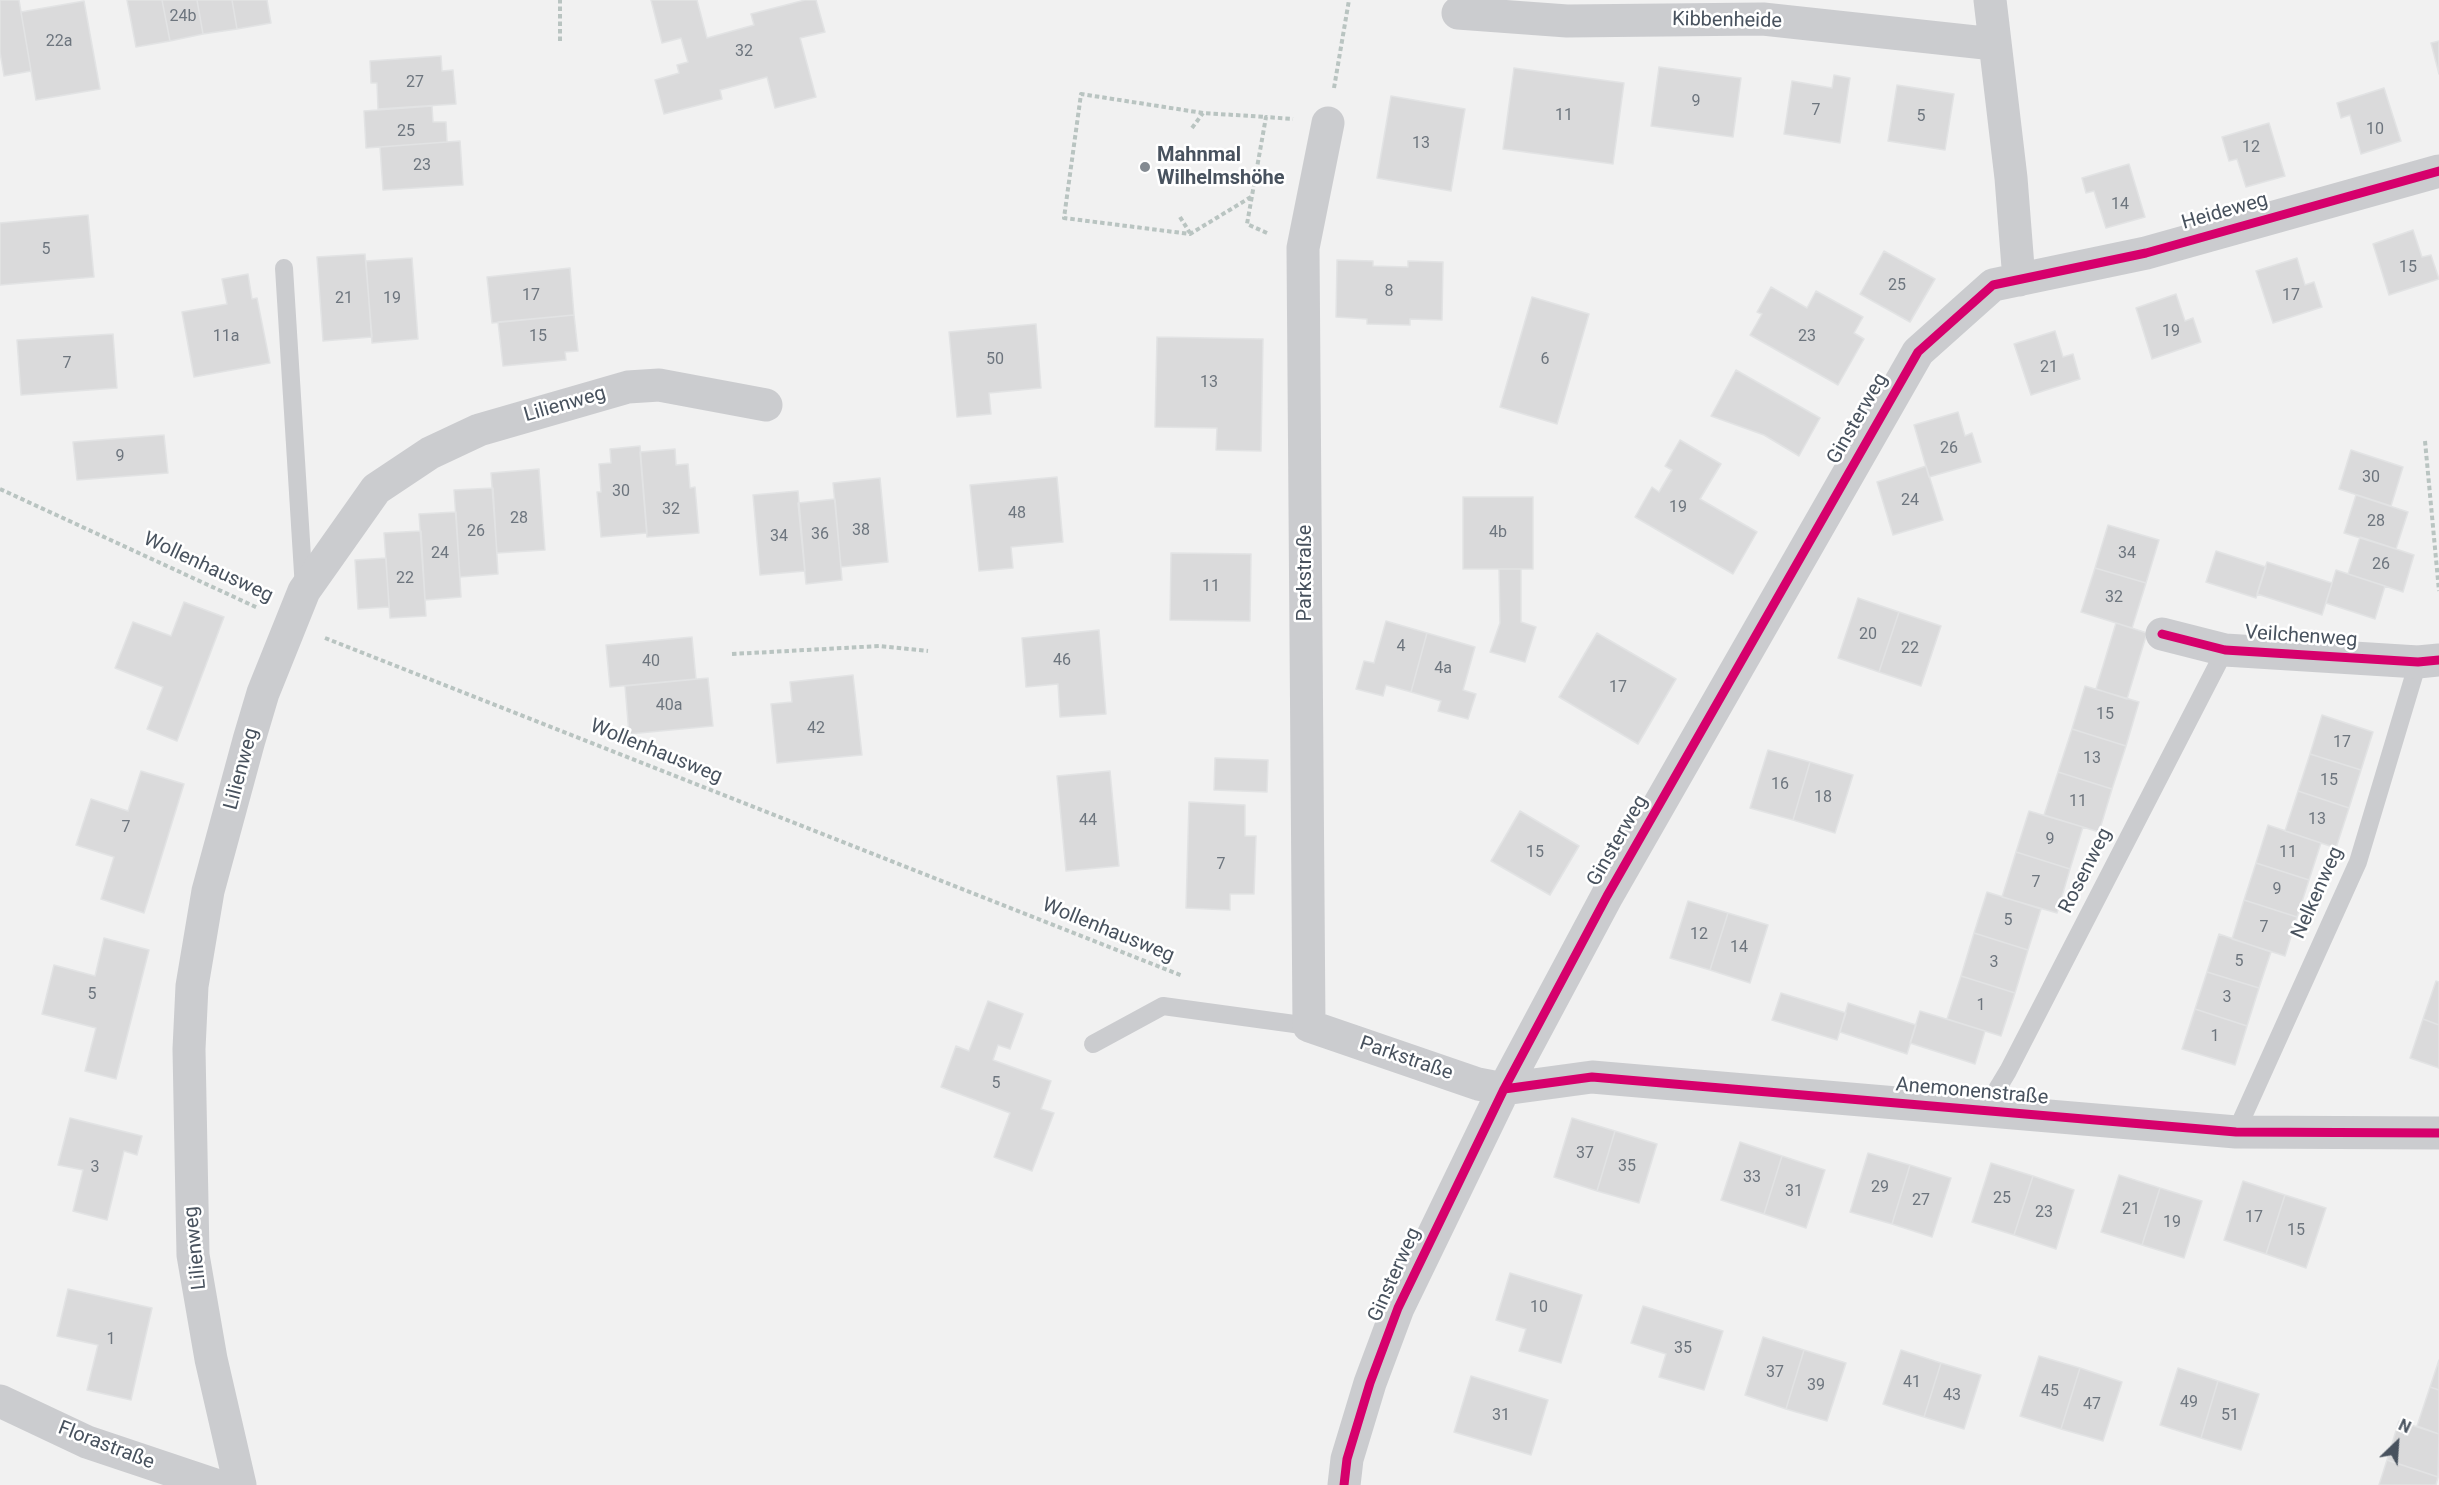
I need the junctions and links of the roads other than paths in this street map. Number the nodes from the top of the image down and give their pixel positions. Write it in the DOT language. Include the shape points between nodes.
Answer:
graph roads {
  1 [pos="1990,0"];
  2 [pos="1458,13"];
  3 [pos="1994,44"];
  4 [pos="1328,123"];
  5 [pos="2439,171"];
  6 [pos="284,268"];
  7 [pos="2019,280"];
  8 [pos="766,405"];
  9 [pos="304,591"];
  10 [pos="2162,634"];
  11 [pos="2225,650"];
  12 [pos="2428,661"];
  13 [pos="1309,1026"];
  14 [pos="1092,1044"];
  15 [pos="1504,1089"];
  16 [pos="1984,1111"];
  17 [pos="2236,1132"];
  18 [pos="2439,1133"];
  19 [pos="0,1401"];
  20 [pos="215,1485"];
  21 [pos="240,1485"];
  22 [pos="1344,1485"];
  1 -- 3 [label="street"];
  2 -- 3 [label="street, Kibbenheide" via="1568,21 1763,19"];
  3 -- 7 [label="street"];
  4 -- 13 [label="street, Parkstraße" via="1303,248"];
  5 -- 7 [label="street, Heideweg" via="2146,253"];
  6 -- 9 [label="lane"];
  7 -- 15 [label="street, Ginsterweg" via="1993,285 1918,352 1613,886"];
  8 -- 9 [label="street, Lilienweg" via="659,385 628,387 479,430 430,453 376,489"];
  9 -- 21 [label="street, Lilienweg" via="263,693 211,880 192,986 189,1049 193,1254 211,1359"];
  10 -- 11 [label="street, Veilchenweg"];
  11 -- 12 [label="street, Veilchenweg"];
  11 -- 16 [label="lane, Rosenweg"];
  12 -- 17 [label="lane, Nelkenweg" via="2358,862"];
  13 -- 14 [label="lane, Parkstraße" via="1163,1006"];
  13 -- 15 [label="street, Parkstraße" via="1478,1084"];
  15 -- 16 [label="street, Anemonenstraße" via="1592,1077"];
  15 -- 22 [label="street, Ginsterweg" via="1398,1308 1370,1383 1347,1459"];
  16 -- 17 [label="street, Anemonenstraße"];
  17 -- 18 [label="street, Anemonenstraße"];
  19 -- 20 [label="street, Florastraße" via="87,1442"];
}
